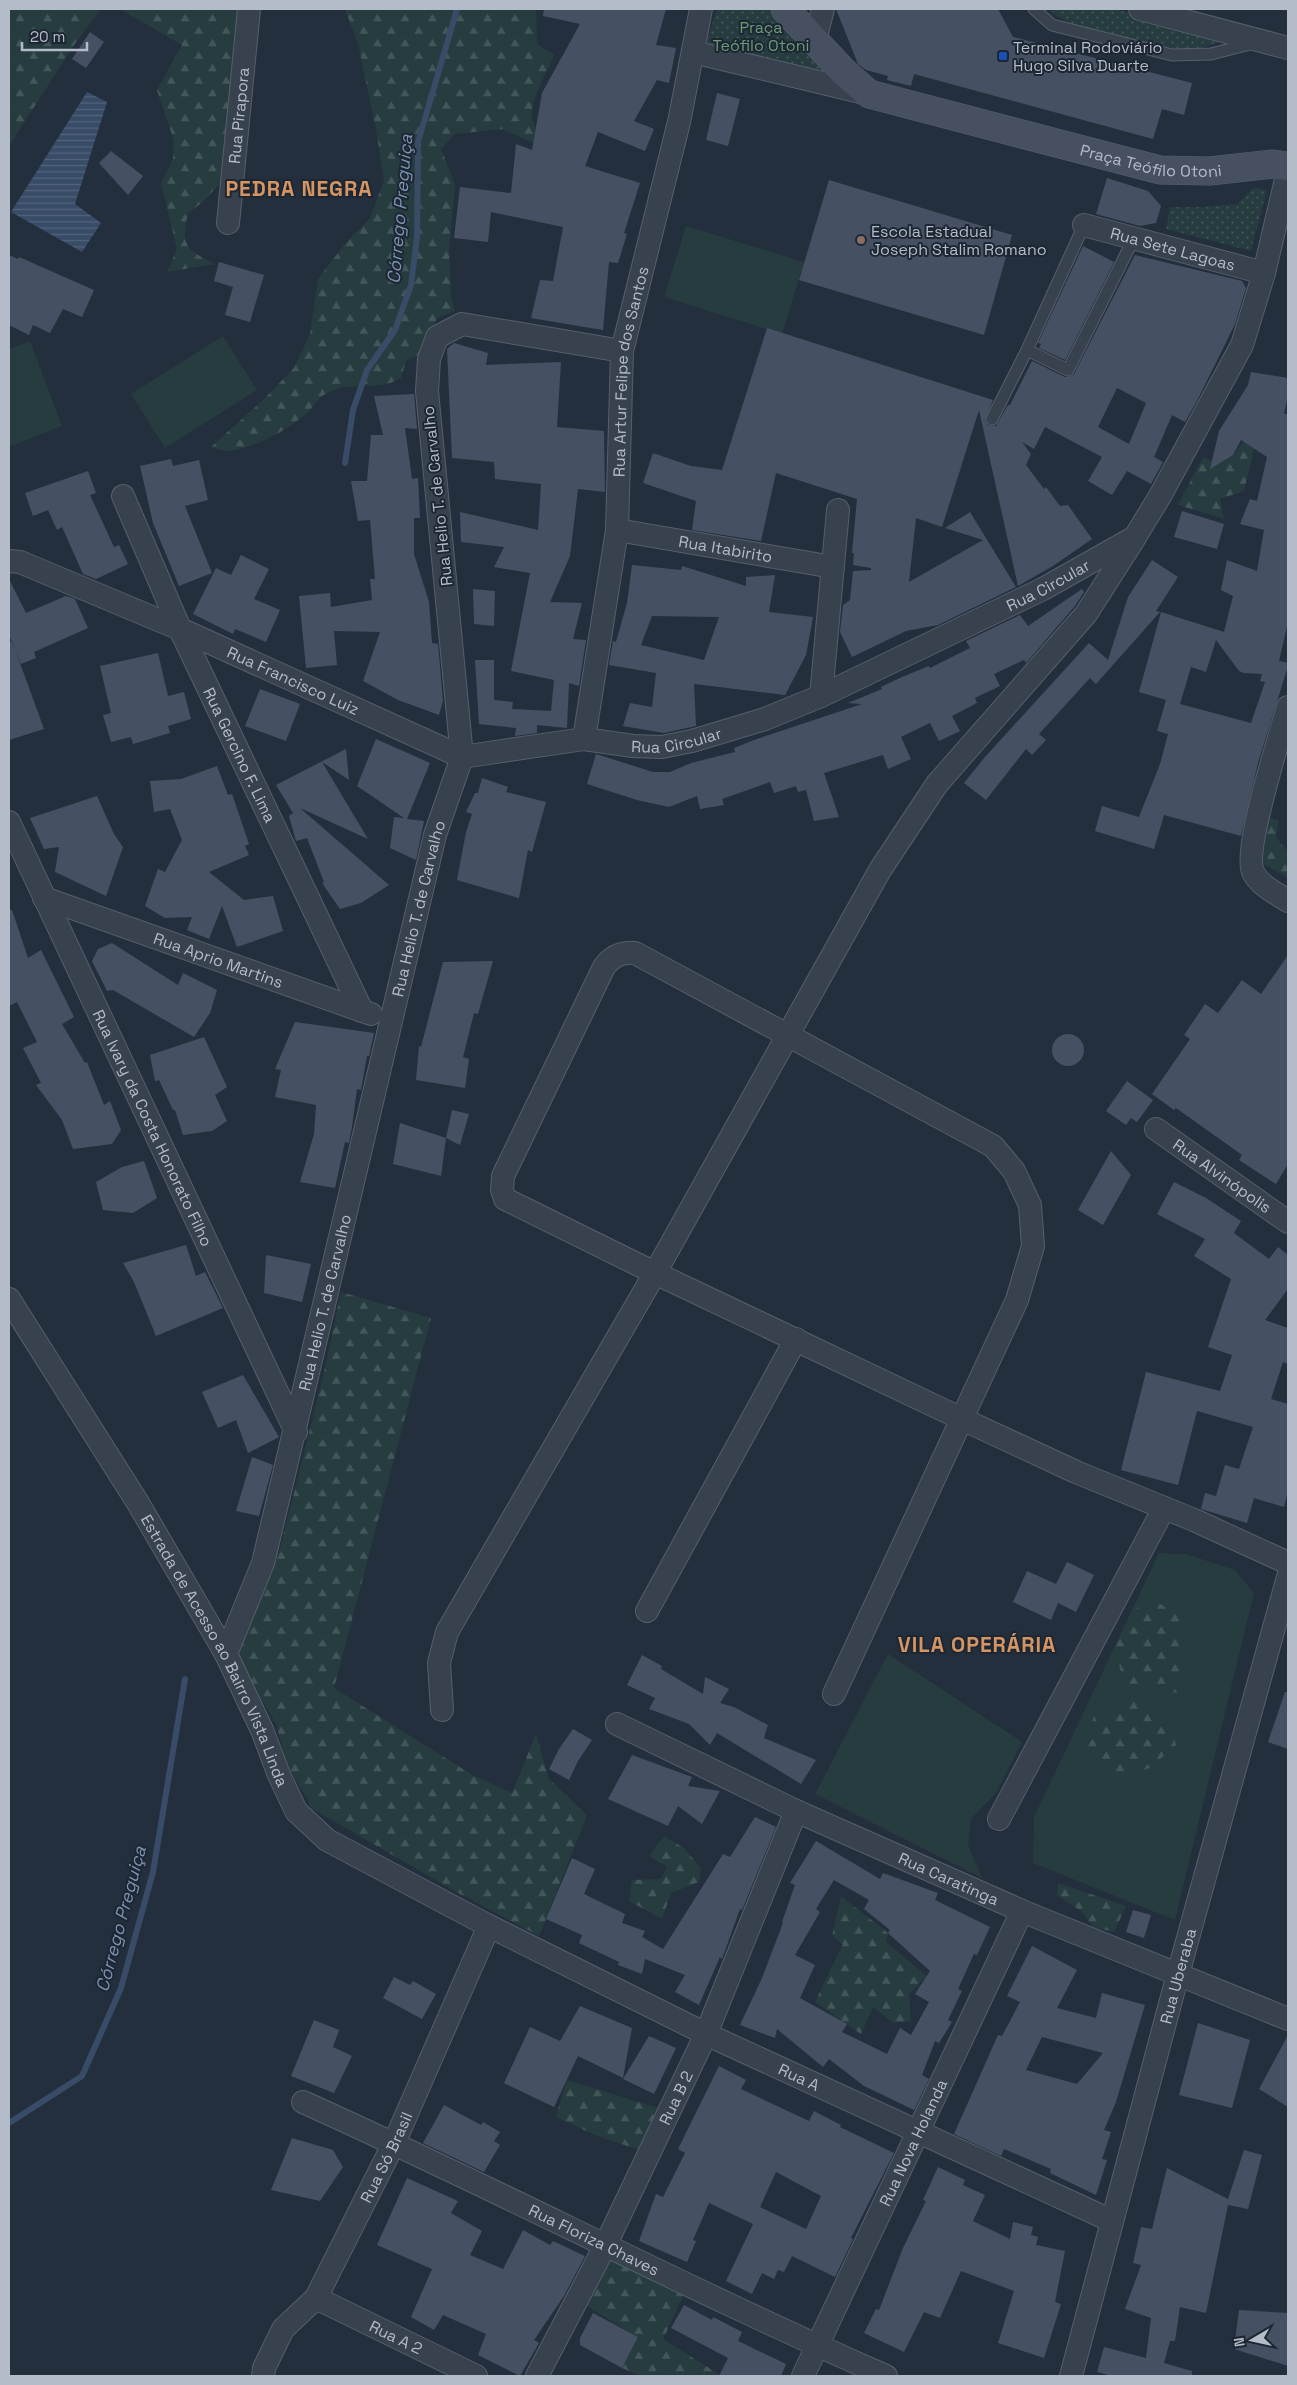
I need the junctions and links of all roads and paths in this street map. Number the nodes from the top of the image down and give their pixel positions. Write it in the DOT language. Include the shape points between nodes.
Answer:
graph roads {
  1 [pos="249,9"];
  2 [pos="701,9"];
  3 [pos="785,9"];
  4 [pos="823,9"];
  5 [pos="1034,9"];
  6 [pos="1140,9"];
  7 [pos="815,40"];
  8 [pos="1264,41"];
  9 [pos="1288,48"];
  10 [pos="693,52"];
  11 [pos="869,94"];
  12 [pos="1288,166"];
  13 [pos="1288,171"];
  14 [pos="228,223"];
  15 [pos="1084,225"];
  16 [pos="1134,238"];
  17 [pos="1264,273"];
  18 [pos="1027,350"];
  19 [pos="622,351"];
  20 [pos="992,418"];
  21 [pos="123,496"];
  22 [pos="838,510"];
  23 [pos="617,530"];
  24 [pos="1136,537"];
  25 [pos="9,561"];
  26 [pos="833,567"];
  27 [pos="180,629"];
  28 [pos="821,696"];
  29 [pos="1288,707"];
  30 [pos="584,739"];
  31 [pos="462,757"];
  32 [pos="9,822"];
  33 [pos="44,898"];
  34 [pos="1288,901"];
  35 [pos="362,1011"];
  36 [pos="391,1022"];
  37 [pos="788,1035"];
  38 [pos="1156,1129"];
  39 [pos="1288,1222"];
  40 [pos="655,1274"];
  41 [pos="9,1299"];
  42 [pos="796,1339"];
  43 [pos="962,1419"];
  44 [pos="296,1432"];
  45 [pos="1164,1508"];
  46 [pos="1288,1563"];
  47 [pos="1288,1577"];
  48 [pos="647,1611"];
  49 [pos="226,1654"];
  50 [pos="834,1694"];
  51 [pos="442,1710"];
  52 [pos="616,1724"];
  53 [pos="796,1811"];
  54 [pos="999,1819"];
  55 [pos="1022,1911"];
  56 [pos="489,1926"];
  57 [pos="1178,1974"];
  58 [pos="1288,2019"];
  59 [pos="706,2034"];
  60 [pos="303,2102"];
  61 [pos="918,2132"];
  62 [pos="394,2143"];
  63 [pos="1112,2221"];
  64 [pos="605,2246"];
  65 [pos="316,2298"];
  66 [pos="818,2347"];
  67 [pos="263,2376"];
  68 [pos="476,2376"];
  69 [pos="537,2376"];
  70 [pos="802,2376"];
  71 [pos="886,2376"];
  72 [pos="1071,2376"];
  1 -- 14 [label="street, Rua Pirapora"];
  2 -- 10 [label="street, Rua Artur Felipe dos Santos"];
  3 -- 7 [label="main road, Praça Teófilo Otoni"];
  4 -- 7 [label="street"];
  5 -- 8 [label="lane" via="1052,25 1172,55 1211,54"];
  6 -- 8 [label="street"];
  7 -- 11 [label="main road, Praça Teófilo Otoni"];
  8 -- 9 [label="street"];
  10 -- 11 [label="street, Praça Teófilo Otoni"];
  10 -- 19 [label="street, Rua Artur Felipe dos Santos" via="679,122"];
  11 -- 12 [label="main road, Praça Teófilo Otoni" via="1160,170 1210,171 1273,164"];
  13 -- 17 [label="street"];
  15 -- 16 [label="street, Rua Sete Lagoas"];
  15 -- 18 [label="lane"];
  16 -- 17 [label="street, Rua Sete Lagoas"];
  16 -- 18 [label="lane" via="1068,370"];
  17 -- 24 [label="street" via="1242,345"];
  18 -- 20 [label="lane"];
  19 -- 23 [label="street, Rua Artur Felipe dos Santos"];
  19 -- 31 [label="street, Rua Helio T. de Carvalho" via="462,324 437,337 429,359 427,390"];
  21 -- 27 [label="street, Rua Gercino F. Lima"];
  22 -- 26 [label="street"];
  23 -- 26 [label="street, Rua Itabirito"];
  23 -- 30 [label="street, Rua Artur Felipe dos Santos"];
  24 -- 28 [label="street, Rua Circular" via="1043,589"];
  24 -- 37 [label="street" via="1086,614 937,784 880,870"];
  25 -- 27 [label="street, Rua Francisco Luiz" via="20,562"];
  26 -- 28 [label="street"];
  27 -- 31 [label="street, Rua Francisco Luiz"];
  27 -- 35 [label="street, Rua Gercino F. Lima"];
  28 -- 30 [label="street, Rua Circular" via="765,719 662,747"];
  29 -- 34 [label="street" via="1253,838 1251,861 1259,881"];
  30 -- 31 [label="street"];
  31 -- 36 [label="street, Rua Helio T. de Carvalho" via="435,835"];
  32 -- 33 [label="street, Rua Ivary da Costa Honorato Filho"];
  33 -- 35 [label="street, Rua Aprio Martins"];
  33 -- 44 [label="street, Rua Ivary da Costa Honorato Filho"];
  35 -- 36 [label="street, Rua Aprio Martins"];
  36 -- 44 [label="street, Rua Helio T. de Carvalho"];
  37 -- 40 [label="street"];
  37 -- 40 [label="street" via="635,953 624,952 610,959 604,967 503,1176 502,1190 510,1203"];
  37 -- 43 [label="street" via="993,1146 1014,1171 1030,1205 1032,1246 1017,1300"];
  38 -- 39 [label="street, Rua Alvinópolis"];
  40 -- 42 [label="street"];
  40 -- 51 [label="street" via="446,1632 439,1663"];
  41 -- 49 [label="street, Estrada de Acesso ao Bairro Vista Linda" via="138,1503"];
  42 -- 43 [label="street"];
  42 -- 48 [label="street"];
  43 -- 45 [label="street" via="1076,1472"];
  43 -- 50 [label="street"];
  44 -- 49 [label="street, Rua Helio T. de Carvalho" via="263,1563"];
  45 -- 46 [label="street"];
  45 -- 54 [label="street"];
  47 -- 57 [label="street, Rua Uberaba"];
  49 -- 56 [label="street, Estrada de Acesso ao Bairro Vista Linda" via="296,1811 327,1840"];
  52 -- 53 [label="street, Rua Caratinga"];
  53 -- 55 [label="street, Rua Caratinga"];
  53 -- 59 [label="street, Rua B 2"];
  55 -- 57 [label="street, Rua Caratinga"];
  55 -- 61 [label="street, Rua Nova Holanda"];
  56 -- 59 [label="street, Rua A"];
  56 -- 62 [label="street, Rua Só Brasil"];
  57 -- 58 [label="street, Rua Caratinga"];
  57 -- 63 [label="street, Rua Uberaba"];
  59 -- 61 [label="street, Rua A"];
  59 -- 64 [label="street, Rua B 2"];
  60 -- 62 [label="street, Rua Floriza Chaves"];
  61 -- 63 [label="street, Rua A"];
  61 -- 66 [label="street, Rua Nova Holanda"];
  62 -- 64 [label="street, Rua Floriza Chaves"];
  62 -- 65 [label="street, Rua Só Brasil"];
  63 -- 72 [label="street, Rua Uberaba"];
  64 -- 66 [label="street, Rua Floriza Chaves"];
  64 -- 69 [label="street, Rua B 2"];
  65 -- 67 [label="street, Rua Só Brasil" via="283,2329"];
  65 -- 68 [label="street, Rua A 2"];
  66 -- 70 [label="street, Rua Nova Holanda"];
  66 -- 71 [label="street, Rua Floriza Chaves"];
}
